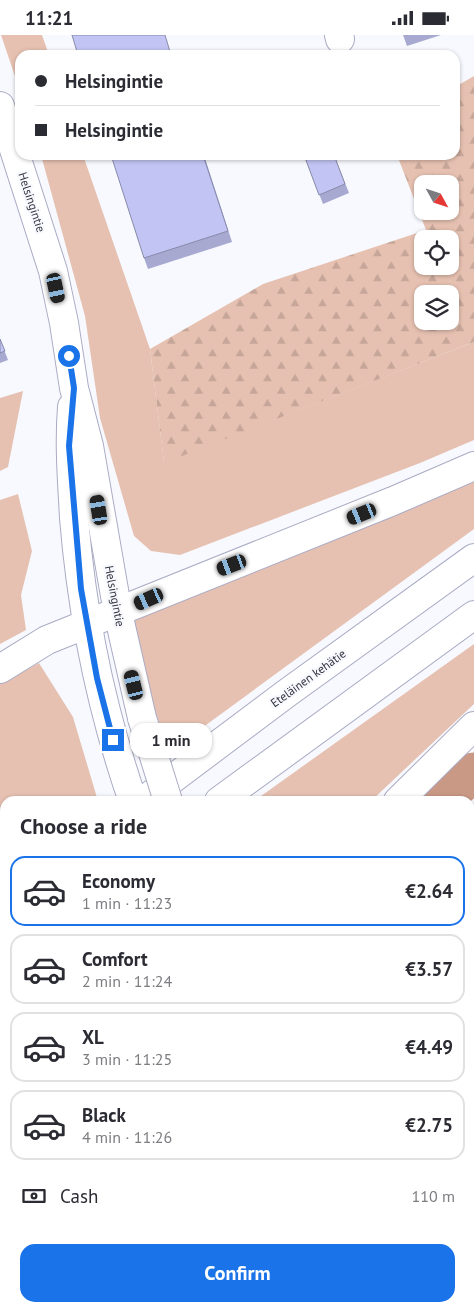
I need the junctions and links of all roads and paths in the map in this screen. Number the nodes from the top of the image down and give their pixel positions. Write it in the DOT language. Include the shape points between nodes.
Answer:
graph roads {
  1 [pos="0,106"];
  2 [pos="15,153"];
  3 [pos="17,160"];
  4 [pos="74,388"];
  5 [pos="474,466"];
  6 [pos="474,558"];
  7 [pos="118,613"];
  8 [pos="474,615"];
  9 [pos="87,625"];
  10 [pos="0,669"];
  11 [pos="474,726"];
  12 [pos="131,796"];
  13 [pos="150,796"];
  14 [pos="166,796"];
  15 [pos="225,796"];
  16 [pos="403,796"];
  1 -- 2 [label="main road, Helsingintie"];
  3 -- 4 [label="main road, Helsingintie" via="53,271"];
  4 -- 7 [label="main road, Helsingintie" via="90,446"];
  4 -- 9 [label="main road, Helsingintie" via="69,446"];
  5 -- 7 [label="main road"];
  6 -- 13 [label="main road, Eteläinen kehätie"];
  7 -- 9 [label="main road"];
  7 -- 14 [label="main road, Helsingintie, bridge" via="142,718"];
  8 -- 15 [label="main road"];
  9 -- 10 [label="main road" via="47,640"];
  9 -- 12 [label="main road, Helsingintie" via="113,740"];
  11 -- 16 [label="main road"];
}
